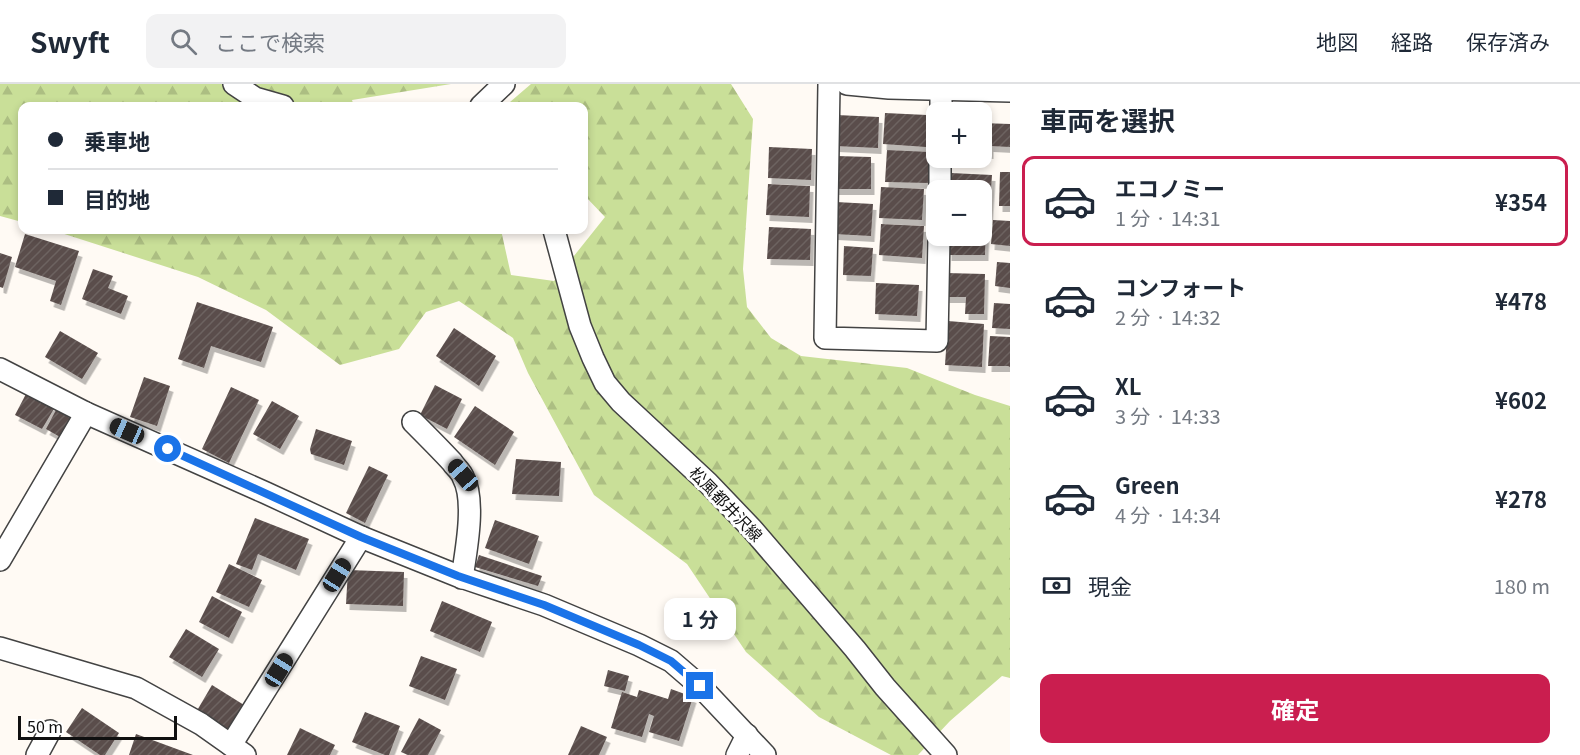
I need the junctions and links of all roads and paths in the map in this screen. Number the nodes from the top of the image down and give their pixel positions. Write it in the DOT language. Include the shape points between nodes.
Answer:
graph roads {
  1 [pos="234,84"];
  2 [pos="504,84"];
  3 [pos="829,84"];
  4 [pos="847,84"];
  5 [pos="890,86"];
  6 [pos="1006,88"];
  7 [pos="941,90"];
  8 [pos="269,102"];
  9 [pos="485,102"];
  10 [pos="941,102"];
  11 [pos="555,234"];
  12 [pos="939,246"];
  13 [pos="0,369"];
  14 [pos="86,413"];
  15 [pos="412,422"];
  16 [pos="361,537"];
  17 [pos="0,561"];
  18 [pos="462,578"];
  19 [pos="0,648"];
  20 [pos="50,731"];
  21 [pos="747,735"];
  22 [pos="238,750"];
  23 [pos="37,755"];
  24 [pos="737,755"];
  25 [pos="765,755"];
  26 [pos="946,755"];
  1 -- 8 [label="street"];
  2 -- 9 [label="street"];
  3 -- 12 [label="street" via="825,338 937,341"];
  4 -- 5 [label="street"];
  5 -- 7 [label="street"];
  6 -- 7 [label="street"];
  7 -- 10 [label="street"];
  11 -- 26 [label="street, 松風都井沢線" via="580,326 605,383 752,529"];
  13 -- 14 [label="street"];
  14 -- 16 [label="street"];
  14 -- 17 [label="street"];
  15 -- 18 [label="street" via="463,475 469,504"];
  16 -- 18 [label="street"];
  16 -- 22 [label="street"];
  18 -- 21 [label="street" via="555,610 671,661"];
  19 -- 22 [label="street" via="136,688"];
  20 -- 23 [label="street"];
  21 -- 24 [label="street"];
  21 -- 25 [label="street"];
}
